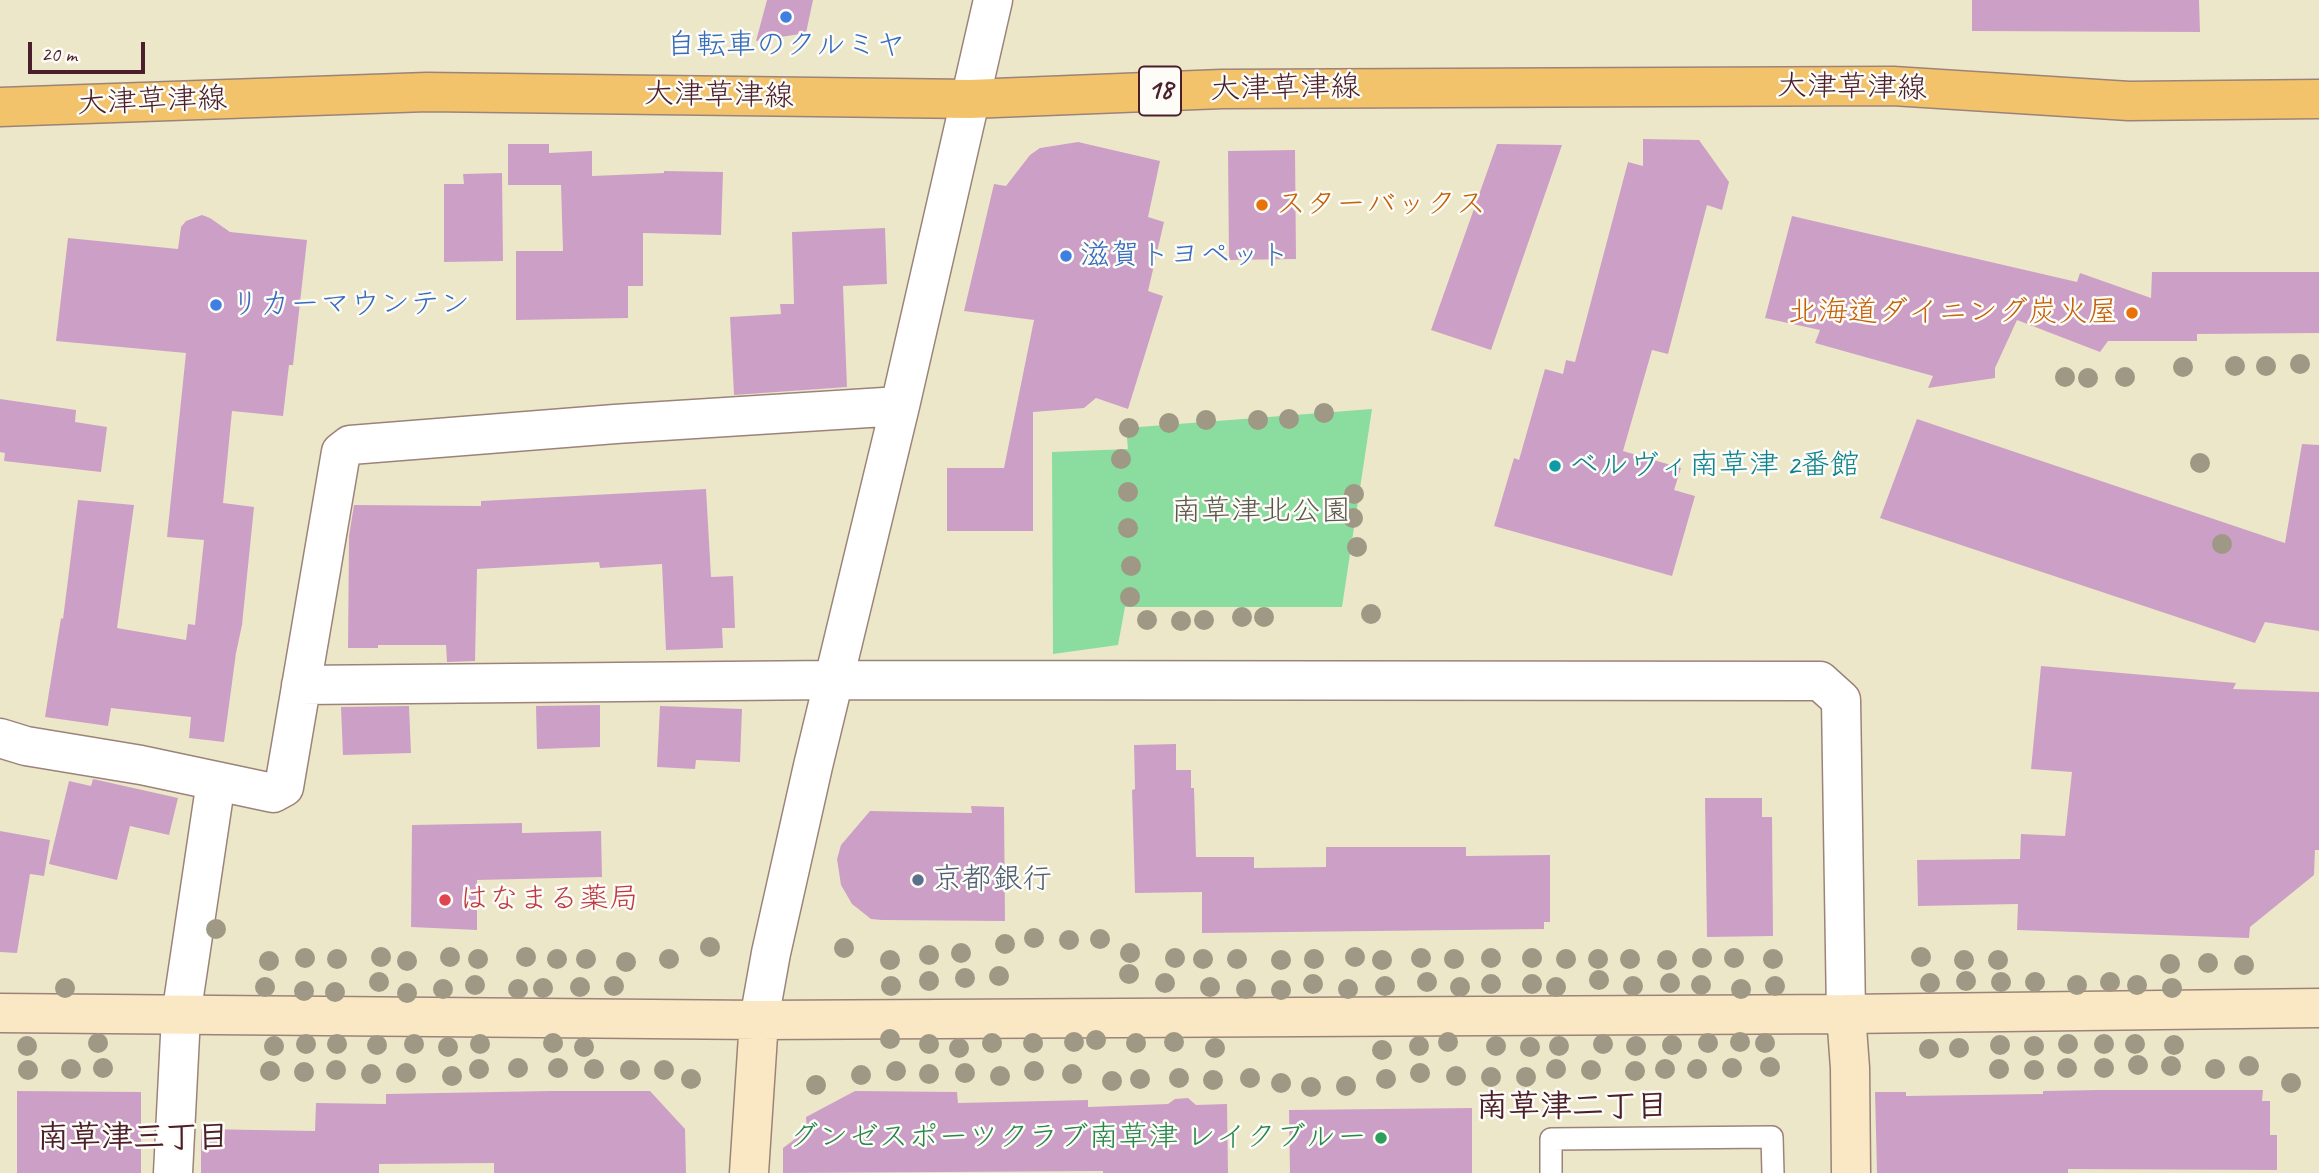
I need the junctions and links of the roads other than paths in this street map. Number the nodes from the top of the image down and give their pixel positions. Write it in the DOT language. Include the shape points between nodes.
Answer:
graph roads {
  1 [pos="993,0"];
  2 [pos="970,99"];
  3 [pos="2319,99"];
  4 [pos="0,107"];
  5 [pos="900,406"];
  6 [pos="833,680"];
  7 [pos="301,685"];
  8 [pos="0,738"];
  9 [pos="216,781"];
  10 [pos="2319,1008"];
  11 [pos="0,1013"];
  12 [pos="1846,1014"];
  13 [pos="181,1016"];
  14 [pos="759,1020"];
  15 [pos="173,1173"];
  16 [pos="749,1173"];
  17 [pos="1551,1173"];
  18 [pos="1773,1173"];
  19 [pos="1851,1173"];
  1 -- 2 [label="street"];
  2 -- 3 [label="main road, 大津草津線 / 18" via="1222,89 1893,86 2129,101"];
  2 -- 4 [label="main road, 大津草津線 / 18" via="428,92"];
  2 -- 5 [label="street"];
  5 -- 6 [label="street"];
  5 -- 7 [label="street" via="350,445 341,452"];
  6 -- 7 [label="street"];
  6 -- 12 [label="street" via="1820,681 1841,701"];
  6 -- 14 [label="street"];
  7 -- 9 [label="street" via="284,788 273,793"];
  8 -- 9 [label="street" via="26,747"];
  9 -- 13 [label="street"];
  10 -- 12 [label="street"];
  11 -- 13 [label="street"];
  12 -- 14 [label="street"];
  12 -- 19 [label="street"];
  13 -- 14 [label="street"];
  13 -- 15 [label="street"];
  14 -- 16 [label="street"];
  17 -- 18 [label="lane" via="1551,1139 1773,1137"];
}
